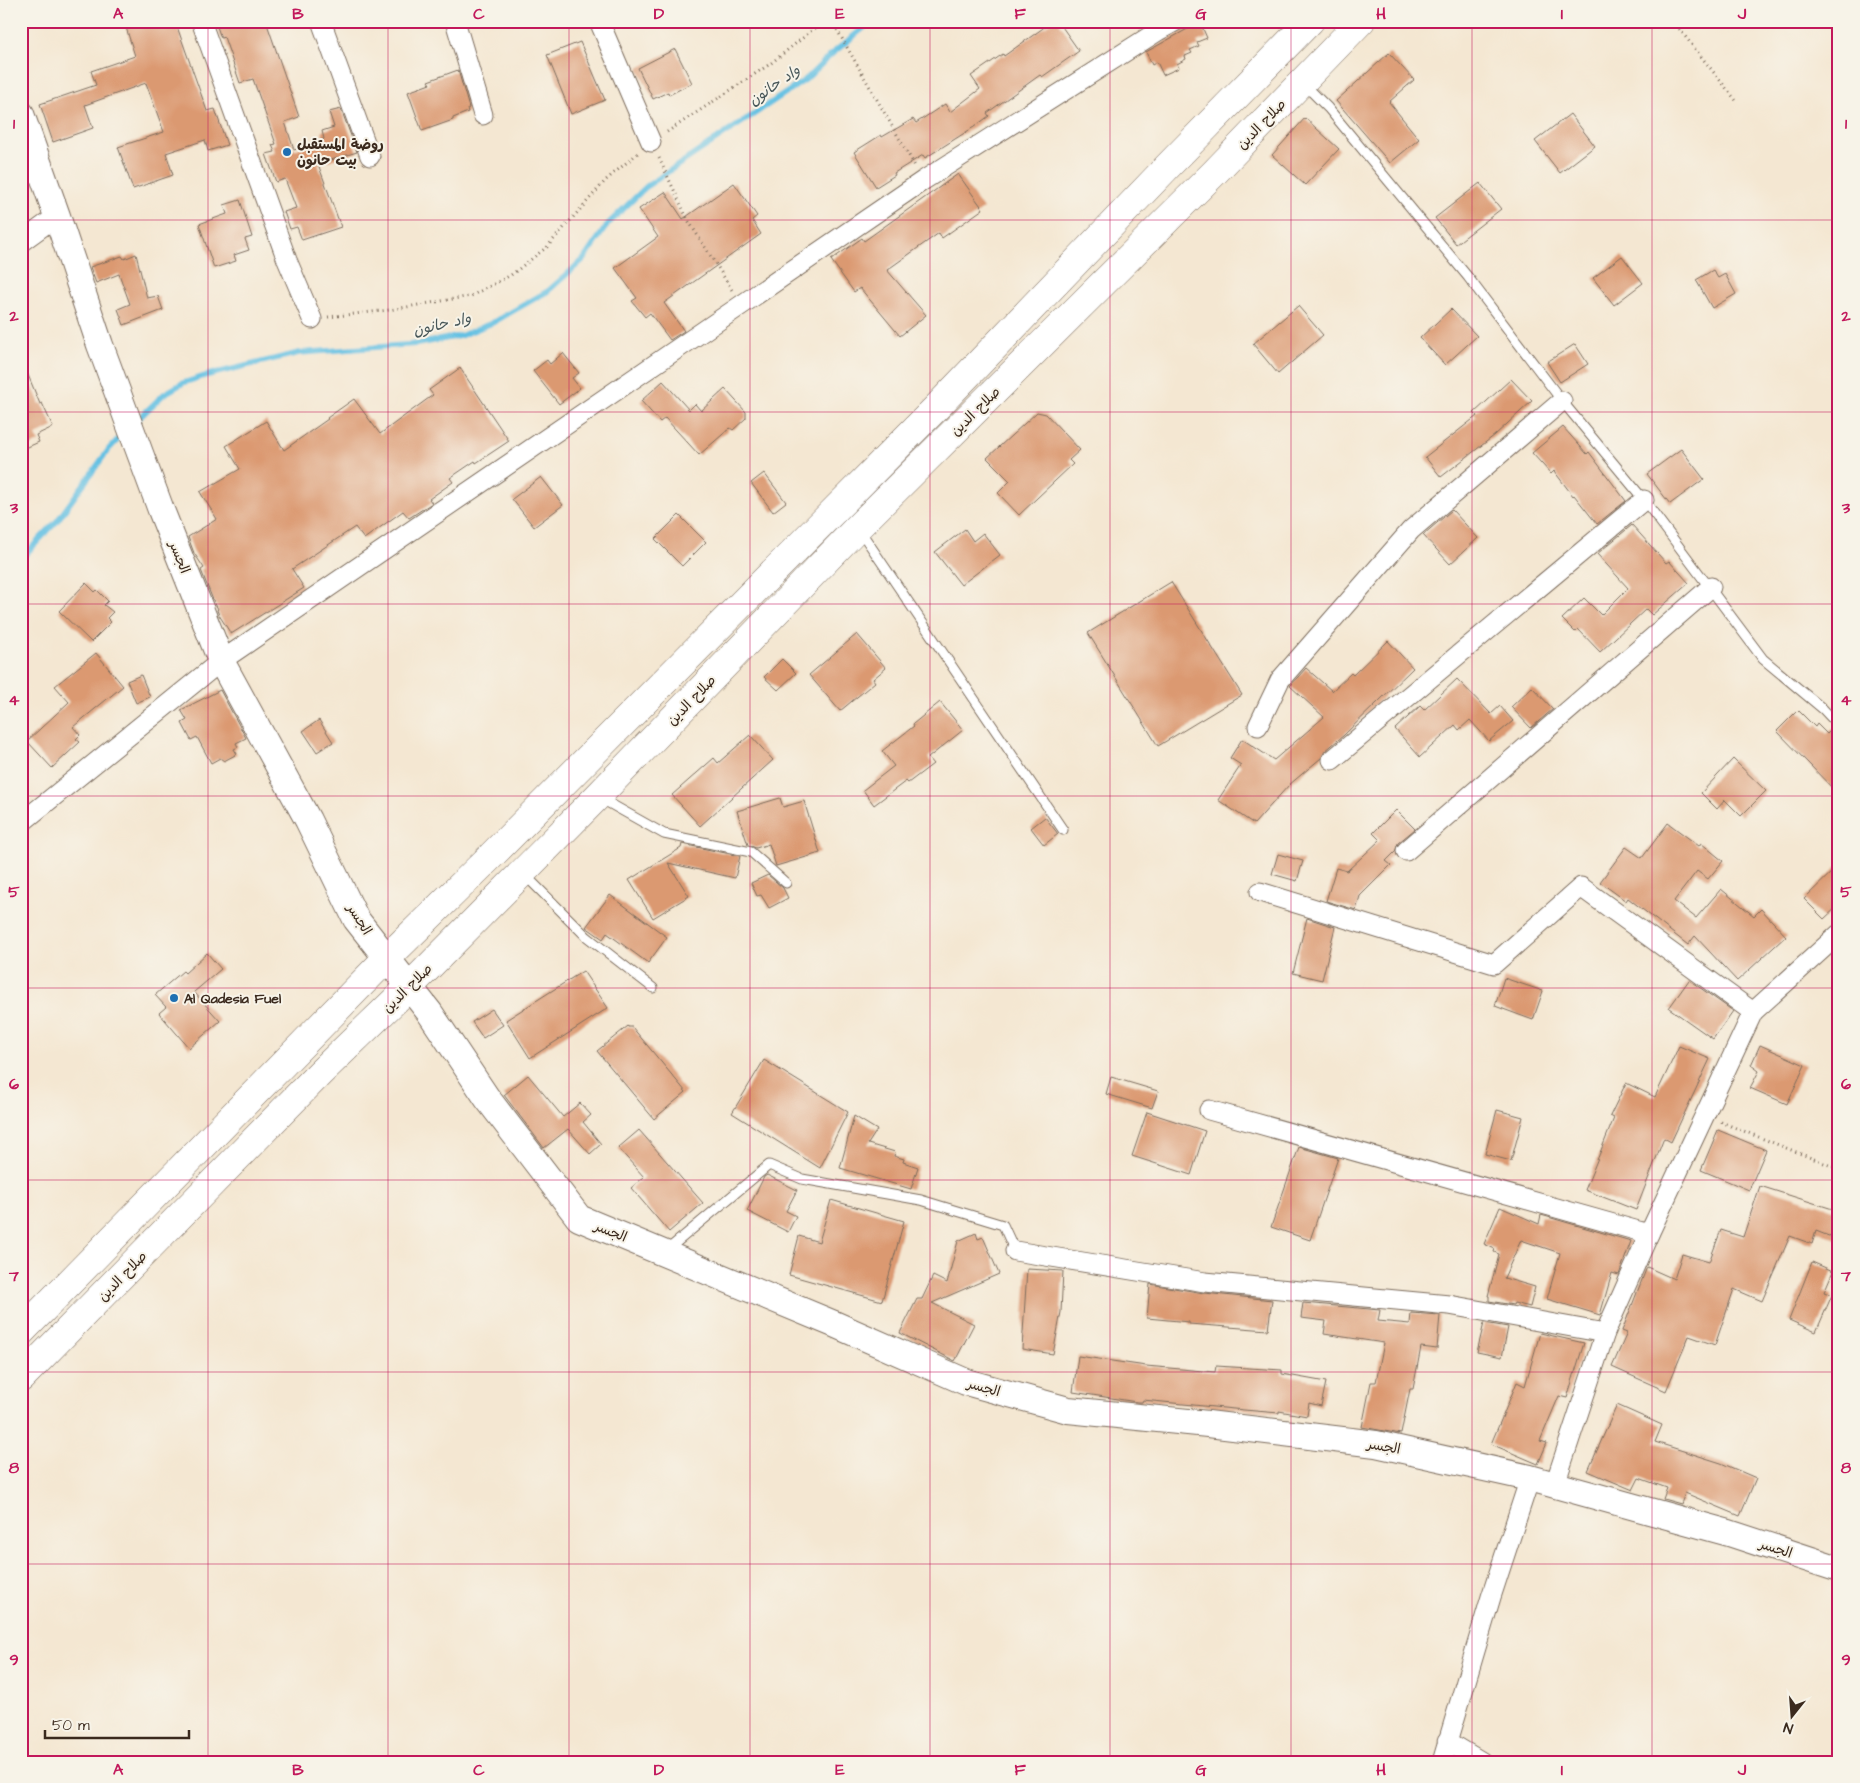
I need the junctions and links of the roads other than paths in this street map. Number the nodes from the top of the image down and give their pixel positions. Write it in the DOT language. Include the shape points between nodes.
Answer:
graph roads {
  1 [pos="201,21"];
  2 [pos="321,21"];
  3 [pos="454,21"];
  4 [pos="599,21"];
  5 [pos="1176,21"];
  6 [pos="1310,21"];
  7 [pos="1361,21"];
  8 [pos="1302,82"];
  9 [pos="21,114"];
  10 [pos="484,114"];
  11 [pos="651,142"];
  12 [pos="370,156"];
  13 [pos="58,216"];
  14 [pos="21,242"];
  15 [pos="312,320"];
  16 [pos="1562,401"];
  17 [pos="1644,500"];
  18 [pos="858,527"];
  19 [pos="1711,587"];
  20 [pos="221,661"];
  21 [pos="1258,726"];
  22 [pos="1839,726"];
  23 [pos="1332,760"];
  24 [pos="597,797"];
  25 [pos="21,823"];
  26 [pos="1063,830"];
  27 [pos="1406,851"];
  28 [pos="522,872"];
  29 [pos="786,883"];
  30 [pos="1260,892"];
  31 [pos="1839,934"];
  32 [pos="387,958"];
  33 [pos="409,987"];
  34 [pos="653,988"];
  35 [pos="1753,1012"];
  36 [pos="1209,1110"];
  37 [pos="1649,1234"];
  38 [pos="1015,1251"];
  39 [pos="664,1252"];
  40 [pos="21,1332"];
  41 [pos="1605,1333"];
  42 [pos="21,1378"];
  43 [pos="1530,1478"];
  44 [pos="1555,1484"];
  45 [pos="1839,1568"];
  46 [pos="1447,1741"];
  47 [pos="1442,1762"];
  48 [pos="1482,1762"];
  1 -- 15 [label="street" via="287,260"];
  2 -- 12 [label="street"];
  3 -- 10 [label="street"];
  4 -- 11 [label="street"];
  5 -- 20 [label="street" via="924,180"];
  6 -- 32 [label="highway" via="935,409"];
  7 -- 8 [label="highway, صلاح الدين"];
  8 -- 16 [label="lane" via="1328,108 1455,262"];
  8 -- 18 [label="highway, صلاح الدين"];
  9 -- 13 [label="street, الجسر"];
  13 -- 14 [label="street"];
  13 -- 20 [label="street, الجسر" via="140,456"];
  16 -- 17 [label="lane"];
  16 -- 21 [label="street" via="1411,530 1280,680"];
  17 -- 19 [label="lane"];
  17 -- 23 [label="street"];
  18 -- 24 [label="highway, صلاح الدين"];
  18 -- 26 [label="lane"];
  19 -- 22 [label="lane" via="1763,659"];
  19 -- 27 [label="street"];
  20 -- 25 [label="street"];
  20 -- 32 [label="street, الجسر" via="308,820 356,919"];
  24 -- 28 [label="highway, صلاح الدين"];
  24 -- 29 [label="lane" via="664,834 751,852"];
  28 -- 33 [label="highway, صلاح الدين"];
  28 -- 34 [label="lane" via="586,936"];
  30 -- 35 [label="street" via="1494,964 1581,887"];
  31 -- 35 [label="street"];
  32 -- 33 [label="street, الجسر"];
  32 -- 40 [label="highway"];
  33 -- 39 [label="street, الجسر" via="487,1098 579,1218"];
  33 -- 42 [label="highway, صلاح الدين" via="320,1073"];
  35 -- 37 [label="street"];
  36 -- 37 [label="street"];
  37 -- 41 [label="street"];
  38 -- 39 [label="lane" via="1003,1225 921,1200 802,1179 769,1165"];
  38 -- 41 [label="street" via="1205,1282 1449,1305"];
  39 -- 43 [label="street, الجسر" via="966,1382 1068,1410 1376,1444"];
  41 -- 44 [label="street"];
  43 -- 44 [label="street, الجسر"];
  43 -- 46 [label="street"];
  44 -- 45 [label="street, الجسر"];
  46 -- 47 [label="street"];
  46 -- 48 [label="street"];
}
